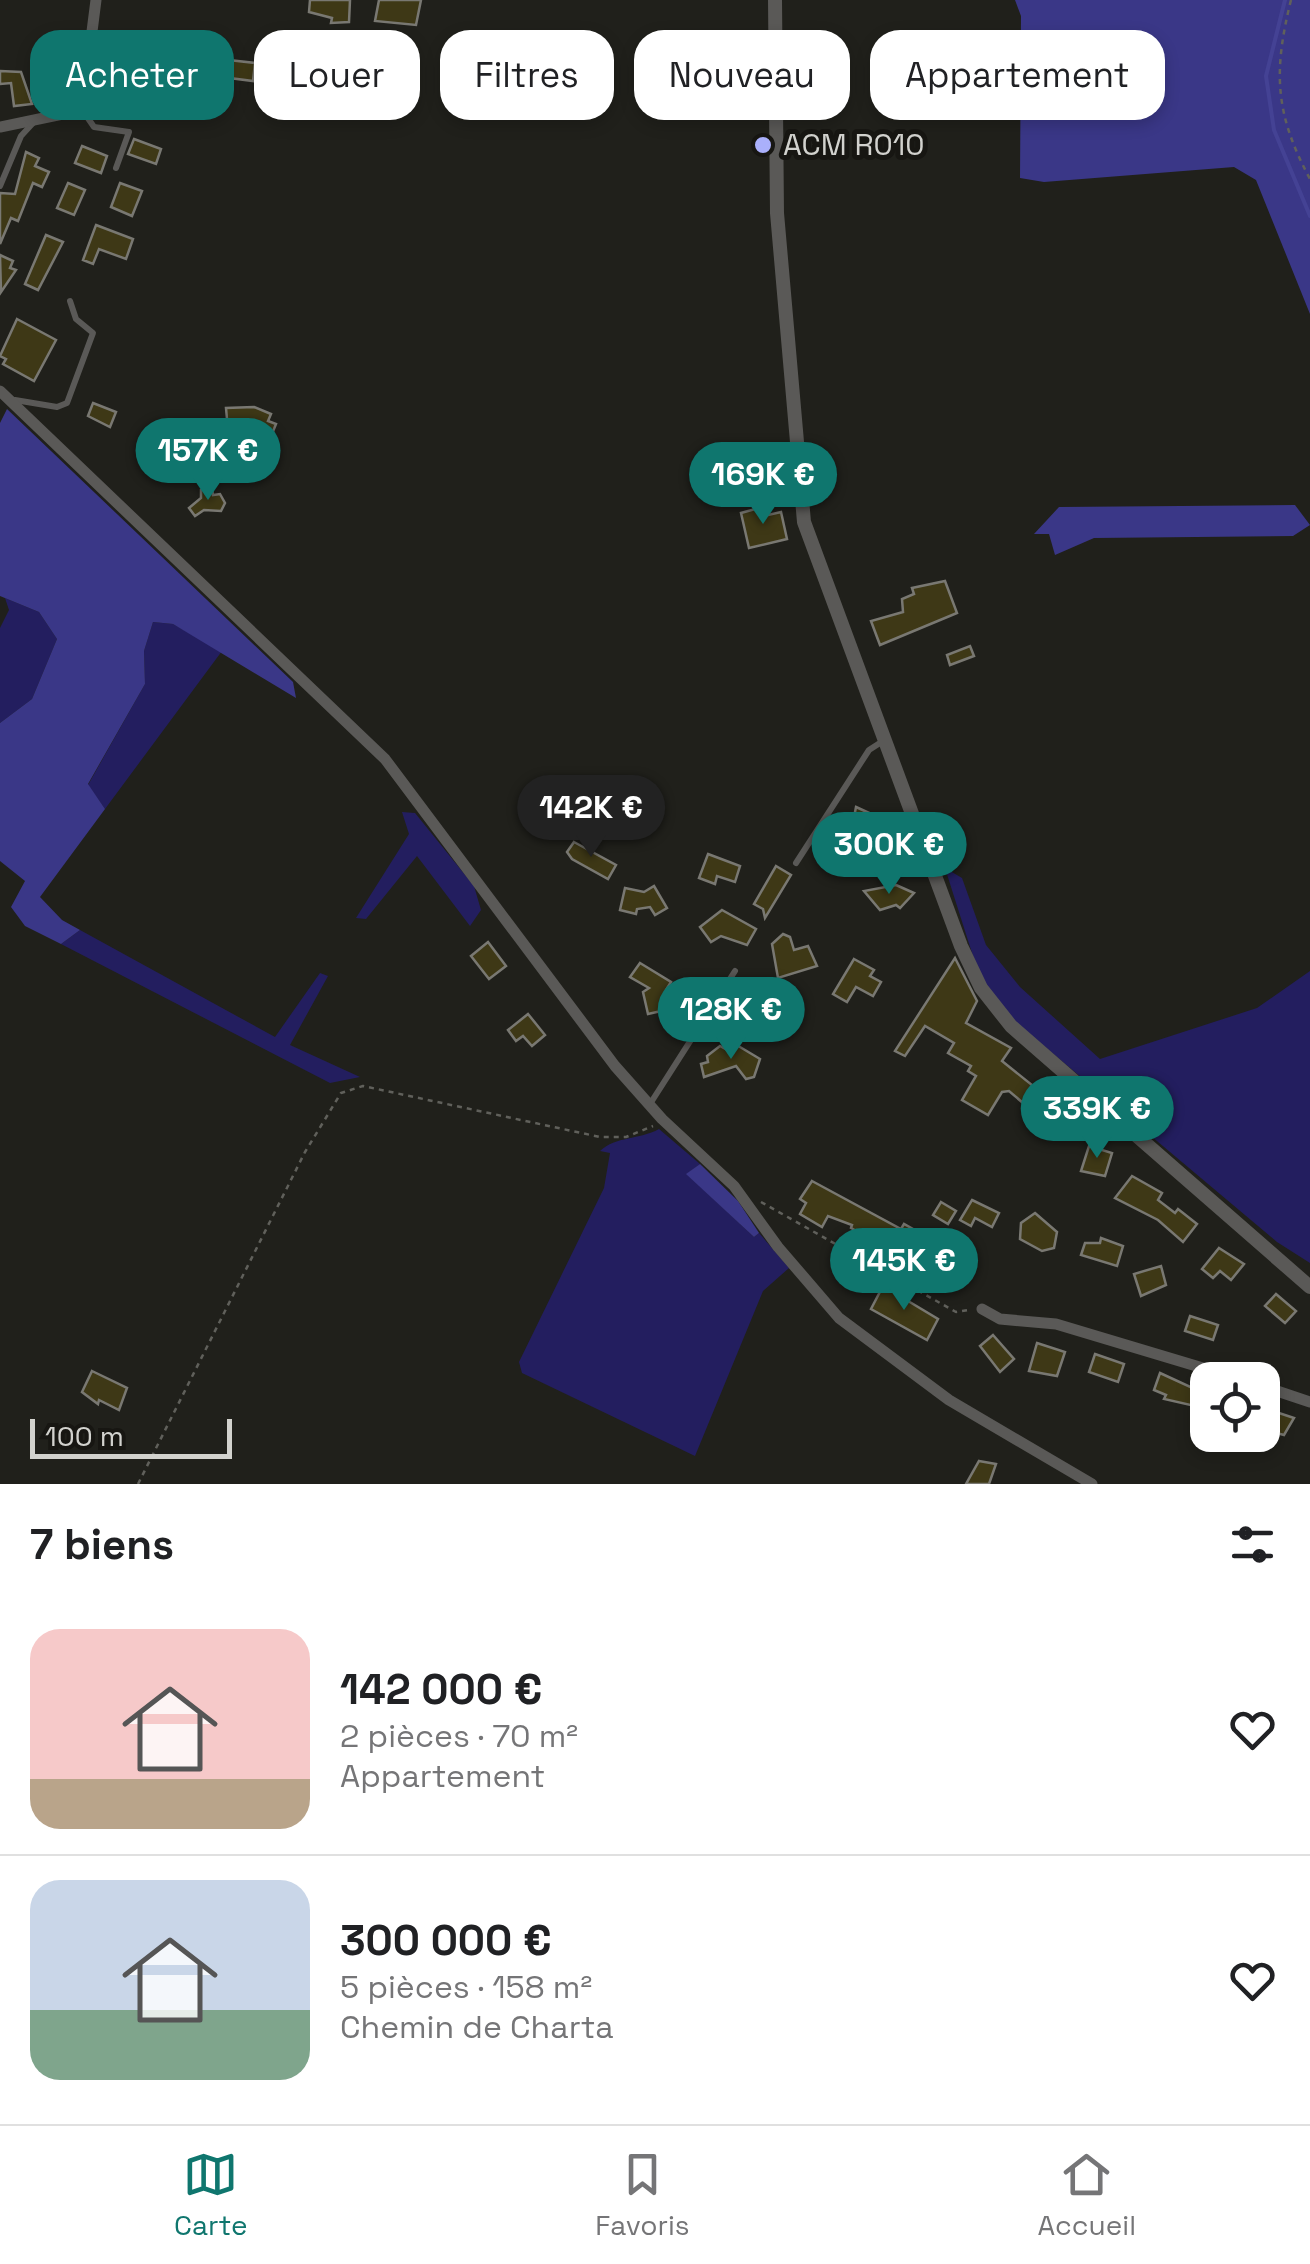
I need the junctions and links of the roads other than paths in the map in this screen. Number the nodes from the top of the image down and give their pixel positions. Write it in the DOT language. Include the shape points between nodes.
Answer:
graph roads {
  1 [pos="96,0"];
  2 [pos="775,0"];
  3 [pos="92,30"];
  4 [pos="42,120"];
  5 [pos="89,120"];
  6 [pos="34,122"];
  7 [pos="0,128"];
  8 [pos="116,168"];
  9 [pos="0,186"];
  10 [pos="70,301"];
  11 [pos="4,395"];
  12 [pos="884,740"];
  13 [pos="796,863"];
  14 [pos="735,971"];
  15 [pos="650,1105"];
  16 [pos="1310,1286"];
  17 [pos="982,1309"];
  18 [pos="1190,1364"];
  19 [pos="1280,1392"];
  20 [pos="1310,1402"];
  21 [pos="1092,1484"];
  1 -- 3 [label="street"];
  2 -- 12 [label="street" via="777,214 802,508"];
  4 -- 6 [label="street"];
  5 -- 8 [label="lane" via="94,127 129,132"];
  6 -- 7 [label="street"];
  6 -- 9 [label="lane"];
  10 -- 11 [label="lane" via="76,319 94,333 67,403"];
  11 -- 15 [label="street" via="385,759"];
  12 -- 13 [label="lane" via="869,750"];
  12 -- 16 [label="street" via="961,946 998,1014"];
  14 -- 15 [label="lane"];
  15 -- 21 [label="street" via="734,1186 839,1318 949,1400"];
  17 -- 18 [label="street" via="1000,1319 1056,1324"];
  19 -- 20 [label="street"];
}
